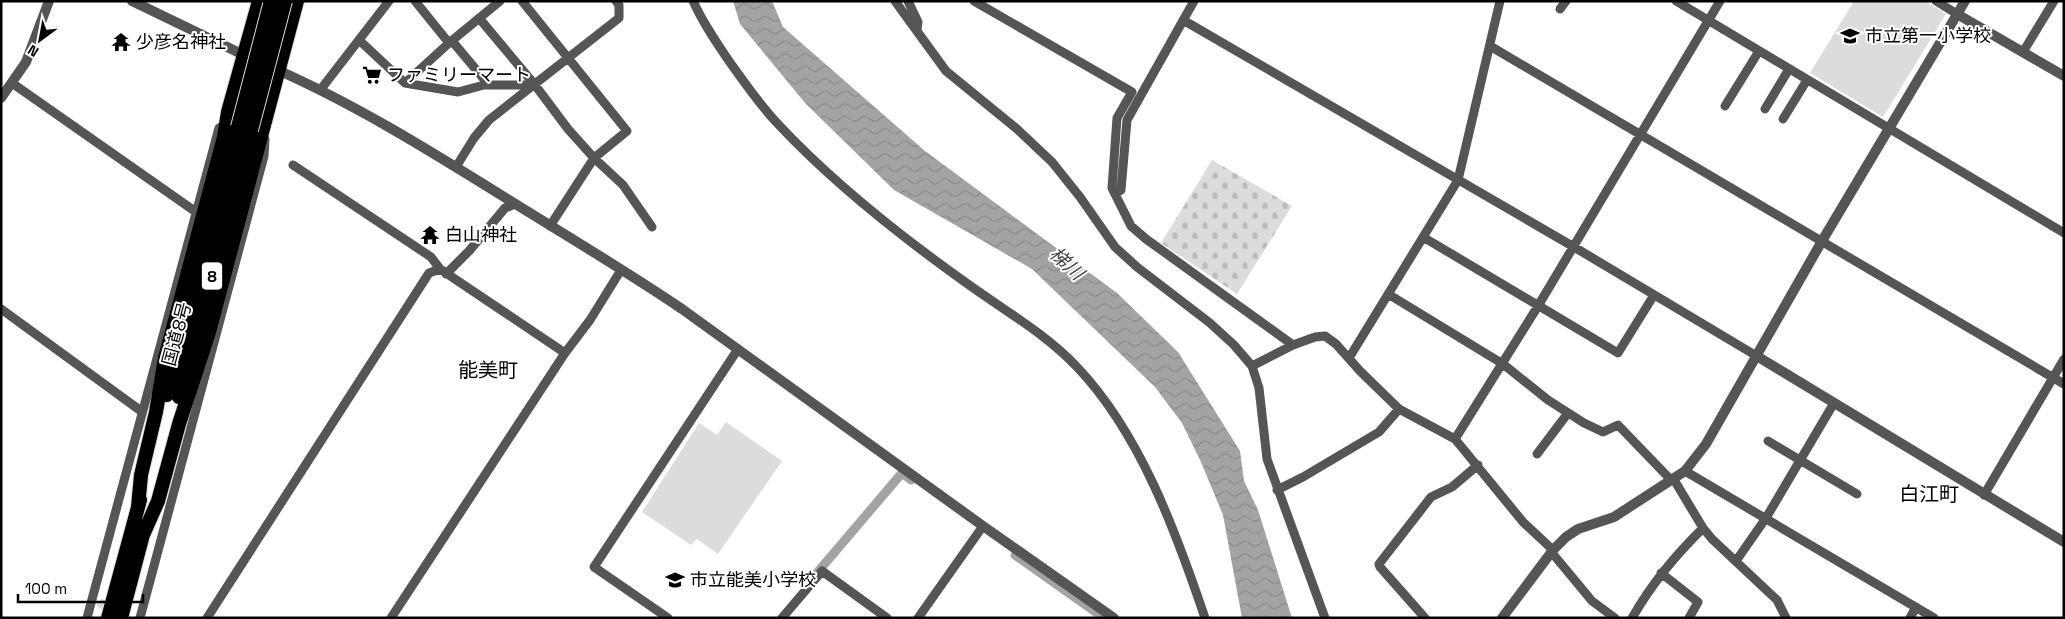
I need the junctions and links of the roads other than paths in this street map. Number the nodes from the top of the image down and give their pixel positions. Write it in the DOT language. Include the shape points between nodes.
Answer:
graph roads {
  1 [pos="49,1"];
  2 [pos="132,1"];
  3 [pos="271,1"];
  4 [pos="285,1"];
  5 [pos="390,1"];
  6 [pos="415,1"];
  7 [pos="500,1"];
  8 [pos="522,1"];
  9 [pos="616,1"];
  10 [pos="694,1"];
  11 [pos="896,1"];
  12 [pos="908,1"];
  13 [pos="974,1"];
  14 [pos="1194,1"];
  15 [pos="1500,1"];
  16 [pos="1676,1"];
  17 [pos="1720,1"];
  18 [pos="1936,1"];
  19 [pos="1965,1"];
  20 [pos="2054,1"];
  21 [pos="258,4"];
  22 [pos="297,5"];
  23 [pos="1957,14"];
  24 [pos="479,18"];
  25 [pos="1183,20"];
  26 [pos="1708,21"];
  27 [pos="917,30"];
  28 [pos="359,40"];
  29 [pos="451,42"];
  30 [pos="1490,46"];
  31 [pos="1759,51"];
  32 [pos="2023,52"];
  33 [pos="244,55"];
  34 [pos="568,59"];
  35 [pos="1789,69"];
  36 [pos="278,70"];
  37 [pos="2064,76"];
  38 [pos="1807,80"];
  39 [pos="12,83"];
  40 [pos="405,83"];
  41 [pos="535,85"];
  42 [pos="489,86"];
  43 [pos="321,89"];
  44 [pos="1,98"];
  45 [pos="1725,106"];
  46 [pos="1765,110"];
  47 [pos="266,114"];
  48 [pos="1783,119"];
  49 [pos="238,127"];
  50 [pos="1889,130"];
  51 [pos="1640,134"];
  52 [pos="594,158"];
  53 [pos="293,165"];
  54 [pos="456,167"];
  55 [pos="1458,180"];
  56 [pos="1115,194"];
  57 [pos="515,204"];
  58 [pos="196,212"];
  59 [pos="550,226"];
  60 [pos="652,228"];
  61 [pos="2064,233"];
  62 [pos="1423,237"];
  63 [pos="1822,241"];
  64 [pos="1574,247"];
  65 [pos="621,270"];
  66 [pos="443,272"];
  67 [pos="1388,294"];
  68 [pos="1654,295"];
  69 [pos="1538,306"];
  70 [pos="1,309"];
  71 [pos="1293,345"];
  72 [pos="738,349"];
  73 [pos="565,353"];
  74 [pos="1755,355"];
  75 [pos="1349,358"];
  76 [pos="2064,359"];
  77 [pos="1503,364"];
  78 [pos="1252,366"];
  79 [pos="2052,378"];
  80 [pos="2064,384"];
  81 [pos="1834,403"];
  82 [pos="1399,409"];
  83 [pos="142,411"];
  84 [pos="1568,413"];
  85 [pos="167,418"];
  86 [pos="1455,439"];
  87 [pos="1768,441"];
  88 [pos="160,448"];
  89 [pos="1537,454"];
  90 [pos="1800,460"];
  91 [pos="1478,465"];
  92 [pos="1685,470"];
  93 [pos="1672,479"];
  94 [pos="1277,490"];
  95 [pos="1857,494"];
  96 [pos="1984,495"];
  97 [pos="1766,518"];
  98 [pos="983,526"];
  99 [pos="1703,528"];
  100 [pos="2064,542"];
  101 [pos="1554,550"];
  102 [pos="1736,561"];
  103 [pos="1661,573"];
  104 [pos="1916,607"];
  105 [pos="87,618"];
  106 [pos="108,618"];
  107 [pos="120,618"];
  108 [pos="140,618"];
  109 [pos="207,618"];
  110 [pos="391,618"];
  111 [pos="668,618"];
  112 [pos="782,618"];
  113 [pos="886,618"];
  114 [pos="918,618"];
  115 [pos="1114,618"];
  116 [pos="1205,618"];
  117 [pos="1325,618"];
  118 [pos="1425,618"];
  119 [pos="1502,618"];
  120 [pos="1615,618"];
  121 [pos="1632,618"];
  122 [pos="1689,618"];
  123 [pos="1786,618"];
  124 [pos="1910,618"];
  125 [pos="1934,618"];
  1 -- 39 [label="street" via="26,62"];
  2 -- 33 [label="street"];
  3 -- 49 [label="highway, 国道8号 / 8, bridge"];
  4 -- 49 [label="highway, 国道8号 / 8, bridge"];
  5 -- 28 [label="street"];
  6 -- 29 [label="street"];
  7 -- 24 [label="street"];
  8 -- 34 [label="street"];
  9 -- 34 [label="street" via="619,18"];
  10 -- 116 [label="street" via="723,53 758,100 815,161 910,242 1048,341 1102,396 1154,485"];
  11 -- 27 [label="street"];
  12 -- 27 [label="street" via="918,22"];
  13 -- 56 [label="street" via="1132,92 1117,118 1112,188"];
  14 -- 25 [label="street"];
  15 -- 30 [label="street"];
  16 -- 26 [label="street"];
  17 -- 26 [label="street"];
  18 -- 23 [label="street"];
  19 -- 23 [label="street"];
  20 -- 32 [label="street"];
  21 -- 33 [label="highway"];
  22 -- 36 [label="highway"];
  23 -- 32 [label="street"];
  23 -- 50 [label="street"];
  24 -- 29 [label="street"];
  24 -- 41 [label="street"];
  25 -- 55 [label="street"];
  25 -- 56 [label="street" via="1127,120 1121,190"];
  26 -- 31 [label="street"];
  26 -- 51 [label="street"];
  27 -- 78 [label="street" via="946,71 1052,162 1115,246 1210,323"];
  28 -- 40 [label="street"];
  28 -- 43 [label="street"];
  29 -- 40 [label="street"];
  29 -- 42 [label="street"];
  30 -- 51 [label="street"];
  30 -- 55 [label="street"];
  31 -- 35 [label="street"];
  31 -- 45 [label="street"];
  32 -- 37 [label="street"];
  33 -- 36 [label="street"];
  33 -- 49 [label="highway"];
  34 -- 41 [label="street"];
  34 -- 52 [label="street" via="627,131"];
  35 -- 38 [label="street"];
  35 -- 46 [label="street"];
  36 -- 43 [label="street"];
  36 -- 47 [label="highway"];
  38 -- 48 [label="street"];
  38 -- 50 [label="street"];
  39 -- 44 [label="street"];
  39 -- 58 [label="street"];
  40 -- 42 [label="street" via="458,92"];
  41 -- 42 [label="street"];
  41 -- 52 [label="street"];
  41 -- 54 [label="street" via="489,120"];
  43 -- 54 [label="street"];
  47 -- 85 [label="highway" via="209,332"];
  47 -- 108 [label="street" via="264,156"];
  49 -- 58 [label="street" via="219,128"];
  49 -- 85 [label="highway, 国道8号 / 8"];
  50 -- 61 [label="street"];
  50 -- 63 [label="street"];
  51 -- 63 [label="street"];
  51 -- 64 [label="street"];
  52 -- 59 [label="street"];
  52 -- 60 [label="street" via="623,185"];
  53 -- 66 [label="street" via="432,257"];
  54 -- 57 [label="street"];
  55 -- 62 [label="street"];
  55 -- 64 [label="street"];
  56 -- 71 [label="street" via="1131,226 1146,239"];
  57 -- 59 [label="street"];
  57 -- 66 [label="street" via="505,208 469,251"];
  58 -- 83 [label="street"];
  59 -- 65 [label="street"];
  62 -- 67 [label="street"];
  62 -- 69 [label="street"];
  63 -- 74 [label="street"];
  63 -- 79 [label="street"];
  64 -- 68 [label="street"];
  64 -- 69 [label="street"];
  65 -- 72 [label="street"];
  65 -- 73 [label="street"];
  66 -- 73 [label="street"];
  66 -- 109 [label="street" via="429,273"];
  67 -- 75 [label="street"];
  67 -- 77 [label="street"];
  68 -- 69 [label="street" via="1618,353"];
  68 -- 74 [label="street"];
  69 -- 77 [label="street"];
  70 -- 83 [label="street"];
  71 -- 75 [label="street" via="1325,336"];
  71 -- 78 [label="street"];
  72 -- 98 [label="street"];
  72 -- 111 [label="street" via="594,567"];
  73 -- 110 [label="street"];
  74 -- 81 [label="street"];
  74 -- 92 [label="street" via="1706,444"];
  75 -- 82 [label="street"];
  76 -- 79 [label="street"];
  77 -- 84 [label="street"];
  77 -- 86 [label="street"];
  78 -- 94 [label="street" via="1259,388 1267,460"];
  79 -- 80 [label="street"];
  79 -- 96 [label="street"];
  81 -- 90 [label="street"];
  81 -- 96 [label="street"];
  82 -- 86 [label="street"];
  82 -- 94 [label="street" via="1379,432"];
  83 -- 105 [label="street" via="95,600"];
  84 -- 89 [label="street"];
  84 -- 93 [label="street" via="1603,432 1618,425"];
  85 -- 88 [label="highway, 国道8号 / 8"];
  85 -- 88 [label="highway"];
  86 -- 91 [label="street"];
  87 -- 90 [label="street"];
  88 -- 106 [label="highway, 国道8号 / 8" via="138,508"];
  88 -- 107 [label="highway" via="158,501 143,535"];
  90 -- 95 [label="street"];
  90 -- 97 [label="street"];
  91 -- 101 [label="street" via="1523,522"];
  91 -- 118 [label="street" via="1452,487 1431,497 1379,564"];
  92 -- 93 [label="street"];
  92 -- 97 [label="street"];
  93 -- 99 [label="street"];
  93 -- 101 [label="street" via="1614,516 1578,529"];
  94 -- 117 [label="street"];
  96 -- 100 [label="street"];
  97 -- 102 [label="street"];
  97 -- 104 [label="street"];
  98 -- 114 [label="street"];
  98 -- 115 [label="street"];
  99 -- 102 [label="street"];
  99 -- 103 [label="street"];
  101 -- 119 [label="street"];
  101 -- 120 [label="street" via="1553,554 1592,601"];
  102 -- 123 [label="street" via="1777,600"];
  103 -- 121 [label="street"];
  103 -- 122 [label="street" via="1698,602"];
  104 -- 124 [label="street"];
  104 -- 125 [label="street"];
  112 -- 113 [label="street" via="822,571"];
}
